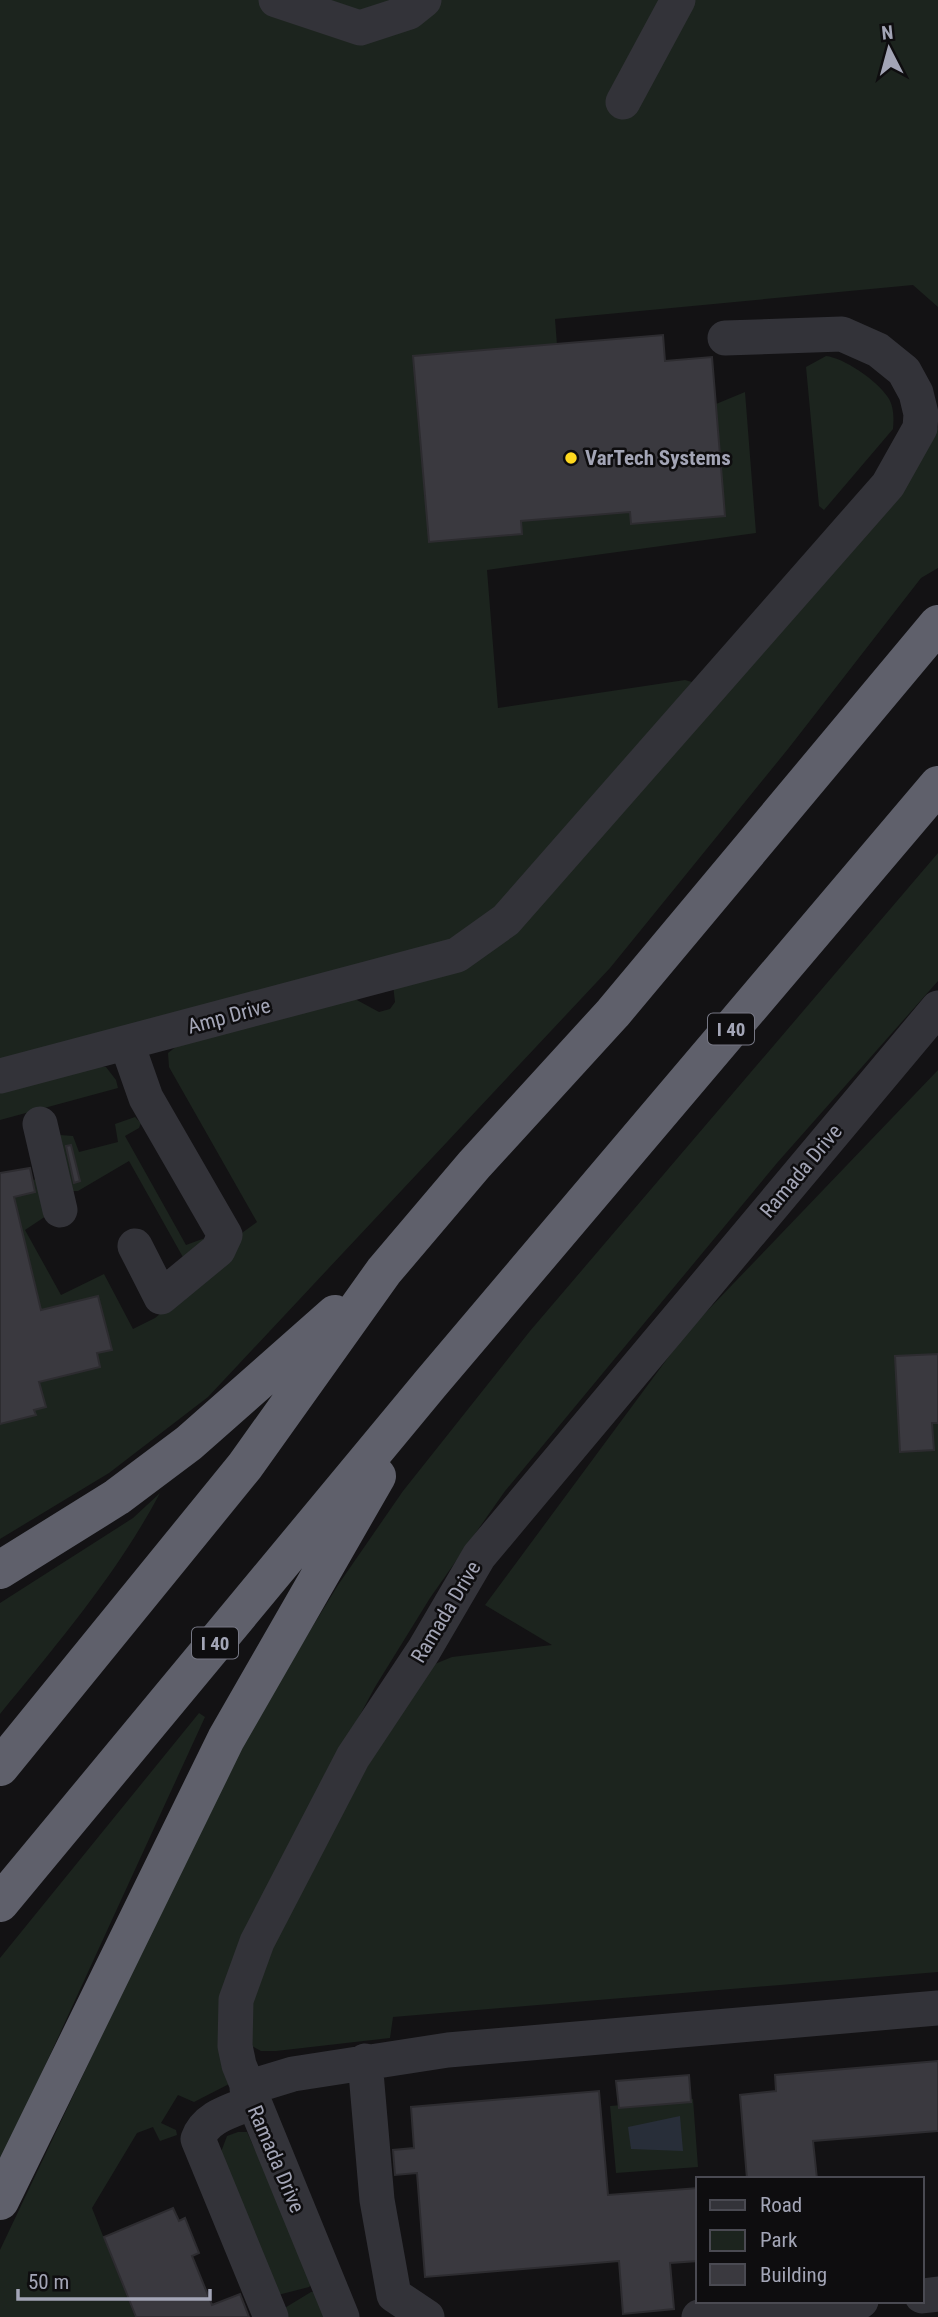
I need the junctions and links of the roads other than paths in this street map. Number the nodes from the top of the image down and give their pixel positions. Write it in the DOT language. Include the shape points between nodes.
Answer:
graph roads {
  1 [pos="276,0"];
  2 [pos="678,0"];
  3 [pos="416,6"];
  4 [pos="624,102"];
  5 [pos="725,338"];
  6 [pos="938,624"];
  7 [pos="938,785"];
  8 [pos="938,1008"];
  9 [pos="127,1044"];
  10 [pos="0,1076"];
  11 [pos="40,1124"];
  12 [pos="60,1210"];
  13 [pos="135,1246"];
  14 [pos="384,1271"];
  15 [pos="431,1383"];
  16 [pos="0,1570"];
  17 [pos="0,1767"];
  18 [pos="0,1903"];
  19 [pos="938,2008"];
  20 [pos="365,2062"];
  21 [pos="250,2095"];
  22 [pos="0,2201"];
  23 [pos="851,2303"];
  24 [pos="810,2311"];
  25 [pos="271,2317"];
  26 [pos="342,2317"];
  27 [pos="427,2317"];
  28 [pos="699,2317"];
  1 -- 3 [label="street" via="360,28"];
  2 -- 4 [label="street"];
  5 -- 9 [label="street, Amp Drive" via="842,334 878,350 904,372 916,393 920,428 888,485 506,919 457,955"];
  6 -- 14 [label="highway" via="613,1013"];
  7 -- 15 [label="highway, I 40"];
  8 -- 21 [label="street, Ramada Drive" via="479,1556 424,1650 352,1757 249,1961 234,2022 235,2046"];
  9 -- 10 [label="street, Amp Drive"];
  9 -- 13 [label="street" via="146,1098 225,1235 218,1250 161,1297"];
  11 -- 12 [label="street"];
  14 -- 16 [label="highway" via="189,1443 117,1497"];
  14 -- 17 [label="highway" via="245,1466"];
  15 -- 18 [label="highway, I 40"];
  15 -- 22 [label="highway" via="226,1739"];
  19 -- 20 [label="street" via="447,2050"];
  20 -- 21 [label="street" via="293,2074"];
  20 -- 27 [label="street" via="377,2200 394,2295"];
  21 -- 25 [label="street" via="211,2119 198,2139"];
  21 -- 26 [label="street, Ramada Drive"];
  23 -- 24 [label="street"];
  24 -- 28 [label="street"];
}
